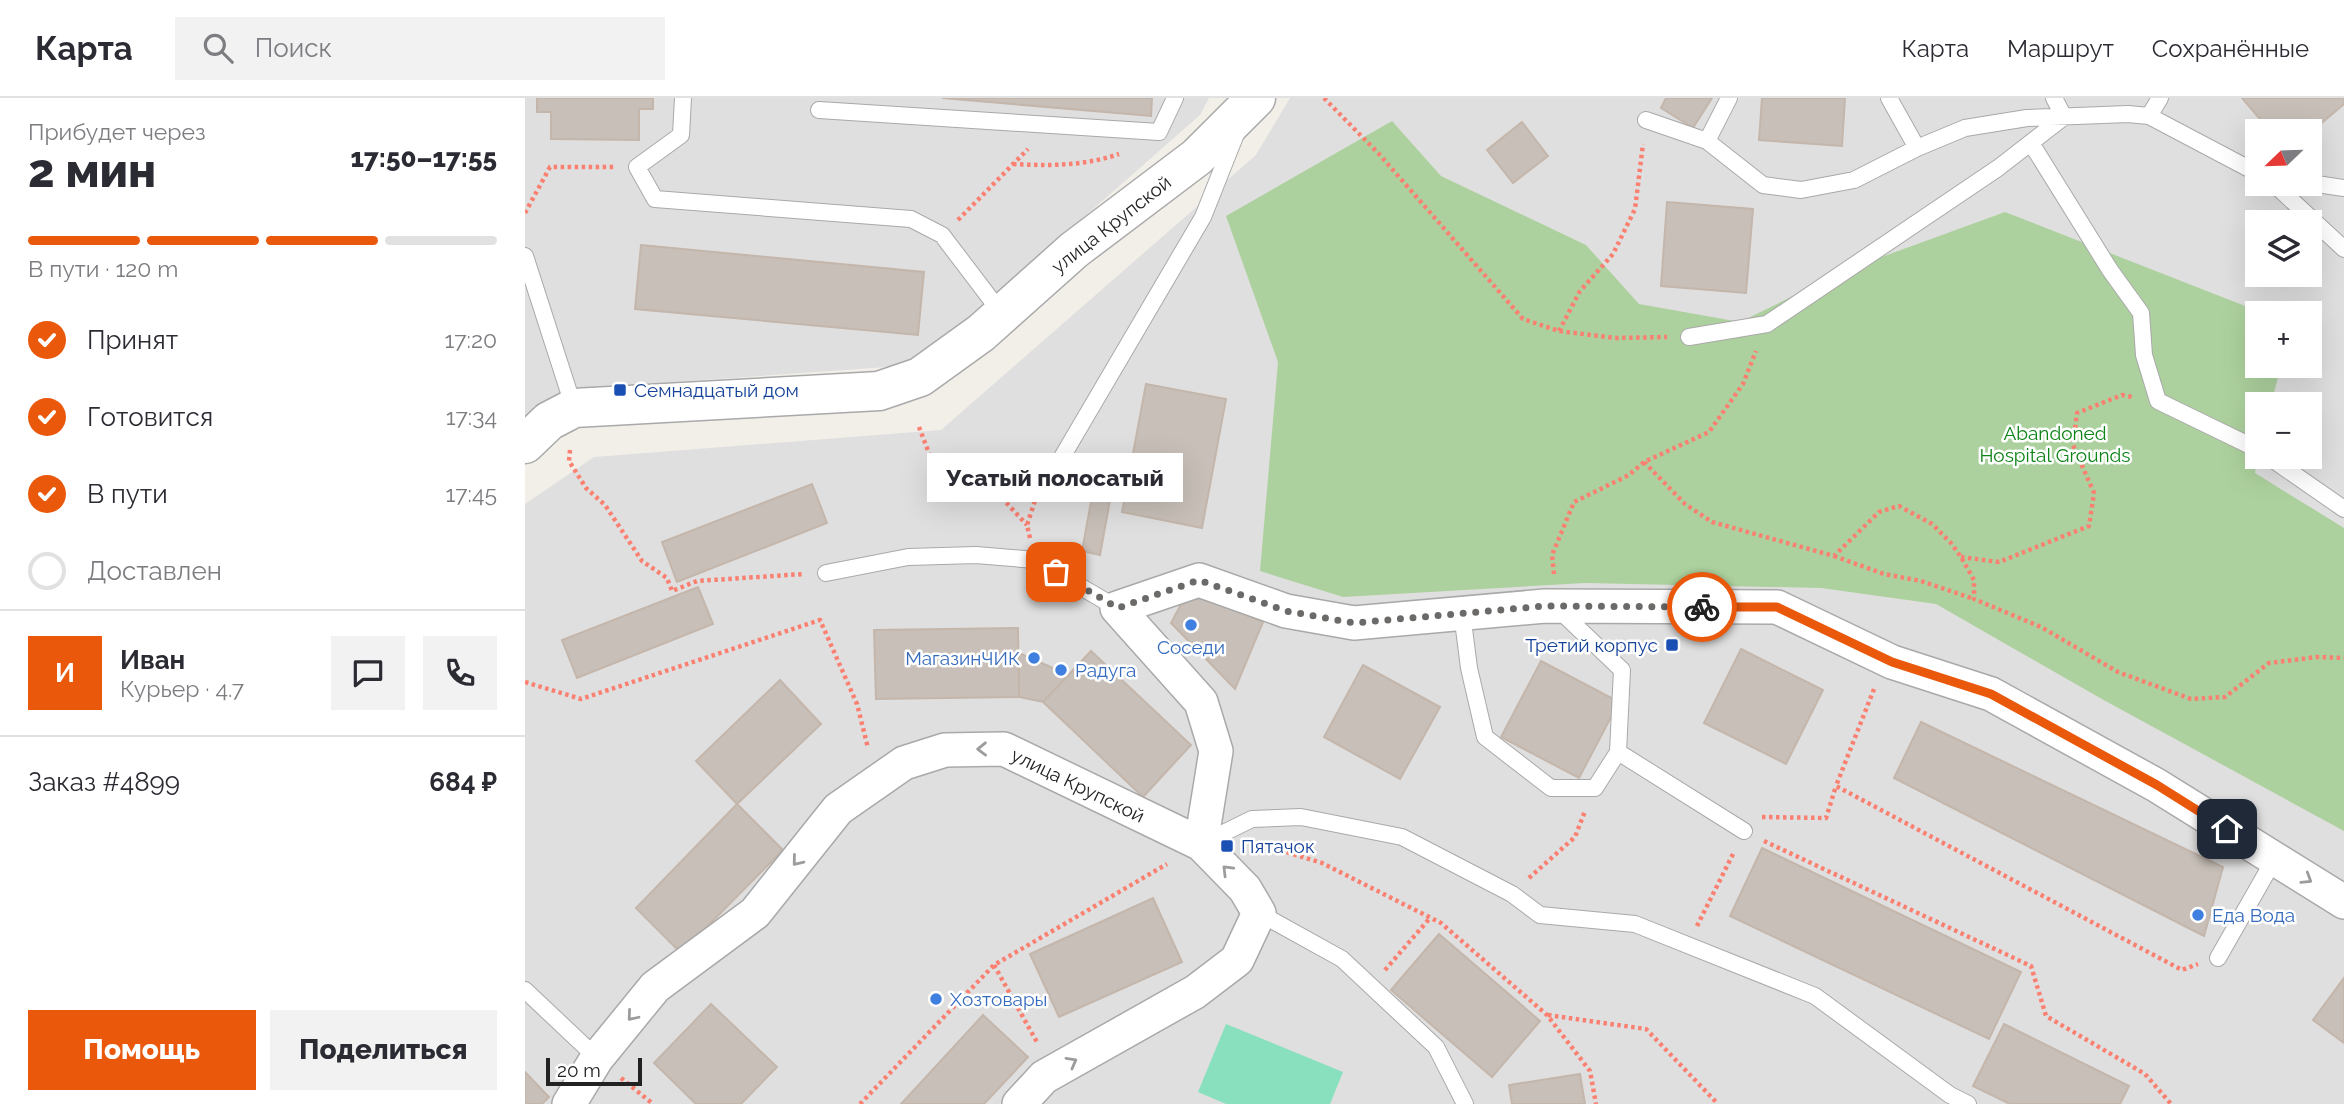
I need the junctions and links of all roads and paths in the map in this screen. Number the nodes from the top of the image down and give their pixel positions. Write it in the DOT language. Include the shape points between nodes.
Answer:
graph roads {
  1 [pos="683,98"];
  2 [pos="1175,98"];
  3 [pos="1324,98"];
  4 [pos="1729,98"];
  5 [pos="1889,98"];
  6 [pos="2054,98"];
  7 [pos="2160,98"];
  8 [pos="1251,104"];
  9 [pos="819,110"];
  10 [pos="2149,116"];
  11 [pos="2064,117"];
  12 [pos="1646,120"];
  13 [pos="1051,125"];
  14 [pos="1159,132"];
  15 [pos="1707,141"];
  16 [pos="2031,143"];
  17 [pos="1917,148"];
  18 [pos="1012,164"];
  19 [pos="637,167"];
  20 [pos="2245,167"];
  21 [pos="2322,185"];
  22 [pos="2344,188"];
  23 [pos="2287,196"];
  24 [pos="525,213"];
  25 [pos="942,235"];
  26 [pos="2344,248"];
  27 [pos="525,256"];
  28 [pos="1002,314"];
  29 [pos="1767,324"];
  30 [pos="1559,331"];
  31 [pos="1689,337"];
  32 [pos="2158,401"];
  33 [pos="574,408"];
  34 [pos="919,427"];
  35 [pos="2245,443"];
  36 [pos="525,444"];
  37 [pos="1644,462"];
  38 [pos="1058,464"];
  39 [pos="2286,469"];
  40 [pos="2344,509"];
  41 [pos="1027,526"];
  42 [pos="1834,556"];
  43 [pos="1962,557"];
  44 [pos="826,573"];
  45 [pos="1974,599"];
  46 [pos="1556,606"];
  47 [pos="1118,608"];
  48 [pos="1462,613"];
  49 [pos="2344,658"];
  50 [pos="1886,659"];
  51 [pos="525,682"];
  52 [pos="1618,752"];
  53 [pos="876,783"];
  54 [pos="1836,786"];
  55 [pos="1595,788"];
  56 [pos="1744,831"];
  57 [pos="1211,838"];
  58 [pos="2275,858"];
  59 [pos="1512,894"];
  60 [pos="2344,902"];
  61 [pos="1259,913"];
  62 [pos="1430,918"];
  63 [pos="1687,945"];
  64 [pos="2218,958"];
  65 [pos="994,965"];
  66 [pos="1371,986"];
  67 [pos="525,990"];
  68 [pos="1547,1014"];
  69 [pos="597,1058"];
  70 [pos="1054,1072"];
  71 [pos="569,1104"];
  72 [pos="860,1104"];
  73 [pos="1019,1104"];
  74 [pos="1465,1104"];
  75 [pos="1596,1104"];
  76 [pos="1718,1104"];
  77 [pos="1968,1104"];
  78 [pos="2171,1104"];
  1 -- 19 [label="lane" via="681,135"];
  2 -- 14 [label="lane"];
  3 -- 30 [label="path" via="1523,319"];
  4 -- 15 [label="lane"];
  5 -- 17 [label="lane"];
  6 -- 11 [label="lane"];
  7 -- 10 [label="lane"];
  8 -- 28 [label="street, улица Крупской" via="1197,157 1074,250"];
  8 -- 38 [label="lane" via="1203,217"];
  9 -- 13 [label="lane"];
  10 -- 11 [label="lane"];
  10 -- 20 [label="lane"];
  11 -- 16 [label="lane"];
  11 -- 17 [label="lane" via="1965,128"];
  12 -- 15 [label="lane"];
  12 -- 30 [label="path" via="1635,209 1613,254 1580,291"];
  13 -- 14 [label="lane"];
  13 -- 18 [label="path"];
  14 -- 18 [label="path" via="1140,147 1098,162"];
  15 -- 17 [label="lane" via="1763,185 1801,190 1854,180"];
  16 -- 29 [label="lane"];
  16 -- 32 [label="lane" via="2141,313 2144,355"];
  18 -- 25 [label="path"];
  19 -- 24 [label="path" via="549,167"];
  19 -- 25 [label="lane" via="655,198 911,219"];
  21 -- 22 [label="lane"];
  23 -- 26 [label="lane"];
  25 -- 28 [label="lane"];
  27 -- 33 [label="lane"];
  28 -- 33 [label="street, улица Крупской" via="920,377 879,391"];
  29 -- 31 [label="lane"];
  29 -- 37 [label="path" via="1743,384 1709,432"];
  30 -- 31 [label="path" via="1615,338"];
  32 -- 35 [label="lane"];
  32 -- 43 [label="path" via="2122,395 2077,413 2073,445 2094,493 2089,526 1999,562"];
  33 -- 36 [label="street, улица Крупской" via="549,421"];
  33 -- 44 [label="path" via="569,461 642,561 667,578 672,591 697,581"];
  34 -- 41 [label="path" via="932,460 976,470"];
  37 -- 42 [label="path" via="1685,504 1712,522"];
  37 -- 46 [label="path" via="1629,475 1574,502 1552,555"];
  39 -- 40 [label="lane"];
  42 -- 43 [label="path" via="1879,512 1899,506 1932,524"];
  42 -- 45 [label="path"];
  43 -- 45 [label="path" via="1974,580"];
  44 -- 47 [label="lane" via="908,557 976,555 1035,560"];
  45 -- 49 [label="path" via="2041,627 2118,672 2191,699 2225,697 2269,663"];
  46 -- 48 [label="street"];
  46 -- 50 [label="street" via="1777,607"];
  46 -- 52 [label="lane" via="1622,670"];
  47 -- 48 [label="street" via="1199,580 1286,611 1354,623"];
  47 -- 57 [label="street" via="1201,702 1216,751"];
  48 -- 55 [label="lane" via="1485,737 1551,788"];
  50 -- 54 [label="path"];
  50 -- 58 [label="street" via="1991,694 2157,785"];
  51 -- 53 [label="path" via="581,699 820,620 857,704"];
  52 -- 55 [label="lane"];
  52 -- 56 [label="lane"];
  57 -- 53 [label="street, улица Крупской, one-way" via="1004,749 944,750 904,763"];
  53 -- 69 [label="street, улица Крупской, one-way" via="838,809 755,912 655,988"];
  54 -- 56 [label="path" via="1826,818 1761,817"];
  54 -- 64 [label="path" via="2182,970"];
  55 -- 59 [label="path" via="1575,837"];
  56 -- 63 [label="path"];
  56 -- 78 [label="path" via="2031,966 2046,1016 2145,1074"];
  57 -- 59 [label="lane" via="1252,819 1301,817 1402,837"];
  61 -- 57 [label="street, улица Крупской, one-way"];
  57 -- 62 [label="path" via="1322,863"];
  57 -- 65 [label="path"];
  58 -- 60 [label="street, one-way"];
  58 -- 64 [label="lane"];
  59 -- 63 [label="lane" via="1540,915 1635,924"];
  61 -- 66 [label="lane" via="1342,959"];
  70 -- 61 [label="street, one-way" via="1195,992 1237,960"];
  62 -- 66 [label="path"];
  62 -- 68 [label="path"];
  63 -- 77 [label="lane" via="1815,996"];
  65 -- 70 [label="path"];
  65 -- 72 [label="path"];
  66 -- 74 [label="lane" via="1436,1047"];
  67 -- 69 [label="lane"];
  68 -- 75 [label="path" via="1590,1071"];
  68 -- 76 [label="path" via="1646,1028"];
  69 -- 71 [label="street, улица Крупской"];
  70 -- 73 [label="street"];
}
